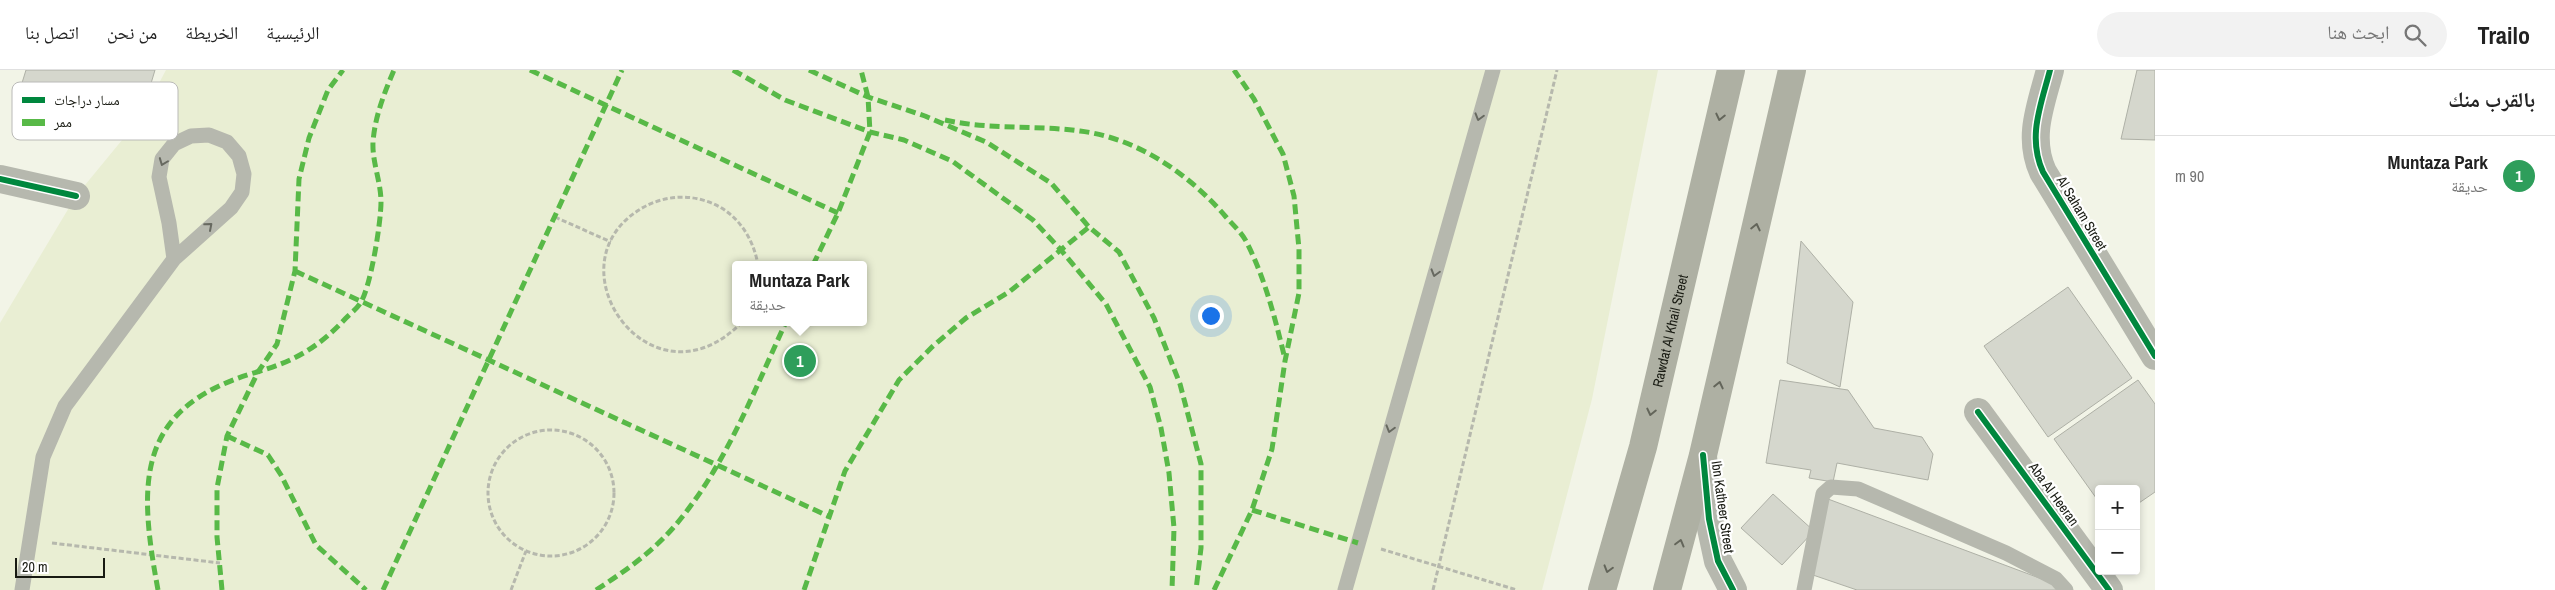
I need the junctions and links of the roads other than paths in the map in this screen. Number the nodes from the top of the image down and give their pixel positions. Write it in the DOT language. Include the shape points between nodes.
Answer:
graph roads {
  1 [pos="1493,70"];
  2 [pos="1731,70"];
  3 [pos="1792,70"];
  4 [pos="2050,70"];
  5 [pos="0,179"];
  6 [pos="76,196"];
  7 [pos="174,259"];
  8 [pos="2155,356"];
  9 [pos="1978,412"];
  10 [pos="1703,455"];
  11 [pos="22,590"];
  12 [pos="1345,590"];
  13 [pos="1602,590"];
  14 [pos="1667,590"];
  15 [pos="1733,590"];
  16 [pos="1804,590"];
  17 [pos="2066,590"];
  18 [pos="2108,590"];
  1 -- 12 [label="lane, one-way"];
  2 -- 13 [label="main road, Rawdat Al Khail Street, one-way" via="1643,447"];
  10 -- 3 [label="main road, one-way"];
  4 -- 8 [label="street, Al Saham Street" via="2034,128 2037,159"];
  5 -- 6 [label="street"];
  7 -- 7 [label="lane, one-way" via="231,208 242,192 244,174 239,156 226,142 209,135 190,136 174,144 162,159 159,177"];
  7 -- 11 [label="lane" via="65,406 43,457"];
  9 -- 18 [label="street, Aba Al Heeran"];
  14 -- 10 [label="main road, one-way"];
  10 -- 15 [label="street, Ibn Katheer Street" via="1718,561"];
  16 -- 17 [label="lane" via="1823,494 1831,487 1844,487 1858,489 2006,553 2056,579"];
}
